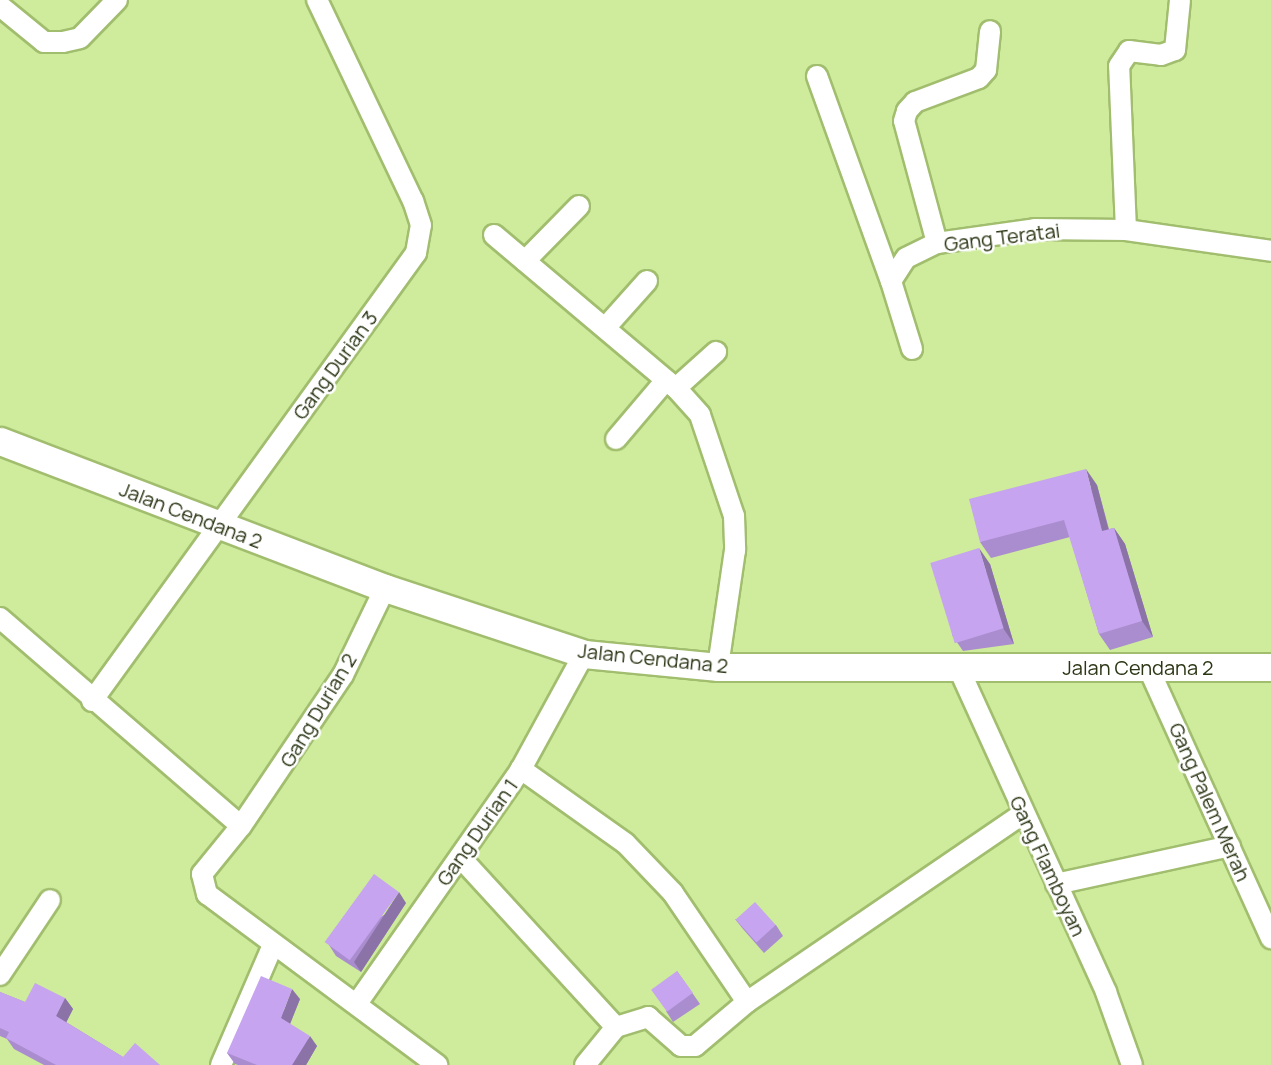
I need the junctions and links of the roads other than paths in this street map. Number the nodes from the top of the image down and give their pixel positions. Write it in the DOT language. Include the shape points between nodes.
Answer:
graph roads {
  1 [pos="117,0"];
  2 [pos="317,0"];
  3 [pos="1180,0"];
  4 [pos="0,6"];
  5 [pos="990,31"];
  6 [pos="817,76"];
  7 [pos="579,206"];
  8 [pos="1126,230"];
  9 [pos="494,235"];
  10 [pos="937,243"];
  11 [pos="1271,250"];
  12 [pos="525,261"];
  13 [pos="647,281"];
  14 [pos="891,281"];
  15 [pos="605,328"];
  16 [pos="912,350"];
  17 [pos="716,352"];
  18 [pos="671,384"];
  19 [pos="616,439"];
  20 [pos="0,441"];
  21 [pos="221,528"];
  22 [pos="385,588"];
  23 [pos="0,618"];
  24 [pos="584,654"];
  25 [pos="718,667"];
  26 [pos="1148,667"];
  27 [pos="1271,667"];
  28 [pos="959,669"];
  29 [pos="92,701"];
  30 [pos="521,769"];
  31 [pos="1024,813"];
  32 [pos="241,826"];
  33 [pos="1230,846"];
  34 [pos="460,857"];
  35 [pos="1056,884"];
  36 [pos="50,900"];
  37 [pos="1271,938"];
  38 [pos="272,947"];
  39 [pos="0,975"];
  40 [pos="357,1002"];
  41 [pos="747,1002"];
  42 [pos="616,1027"];
  43 [pos="221,1065"];
  44 [pos="437,1065"];
  45 [pos="585,1065"];
  46 [pos="1132,1065"];
  1 -- 4 [label="street" via="80,38 63,42 44,42"];
  2 -- 21 [label="street, Gang Durian 3" via="421,225 416,253"];
  3 -- 8 [label="street" via="1175,50 1161,55 1129,51 1119,66"];
  5 -- 10 [label="street" via="986,70 979,78 915,102 904,121"];
  6 -- 14 [label="street"];
  7 -- 12 [label="street"];
  8 -- 10 [label="street, Gang Teratai" via="1035,229"];
  8 -- 11 [label="street, Gang Teratai"];
  9 -- 12 [label="street"];
  10 -- 14 [label="street, Gang Teratai" via="906,258"];
  12 -- 15 [label="street"];
  13 -- 15 [label="street"];
  14 -- 16 [label="street"];
  15 -- 18 [label="street"];
  17 -- 18 [label="street"];
  18 -- 19 [label="street"];
  18 -- 25 [label="street" via="700,415 734,516 735,550"];
  20 -- 21 [label="street, Jalan Cendana 2"];
  21 -- 22 [label="street, Jalan Cendana 2"];
  21 -- 29 [label="street, Gang Durian 3"];
  22 -- 24 [label="street, Jalan Cendana 2"];
  22 -- 32 [label="street, Gang Durian 2" via="343,675"];
  23 -- 29 [label="street"];
  24 -- 25 [label="street, Jalan Cendana 2"];
  24 -- 30 [label="street, Gang Durian 1"];
  25 -- 28 [label="street, Jalan Cendana 2"];
  26 -- 27 [label="street, Jalan Cendana 2"];
  26 -- 28 [label="street, Jalan Cendana 2"];
  26 -- 33 [label="street, Gang Palem Merah"];
  28 -- 31 [label="street, Gang Flamboyan"];
  29 -- 32 [label="street"];
  30 -- 34 [label="street, Gang Durian 1"];
  30 -- 41 [label="street" via="625,843 673,893"];
  31 -- 35 [label="street, Gang Flamboyan"];
  31 -- 41 [label="street"];
  32 -- 38 [label="street, Gang Durian 2" via="202,874 201,886"];
  33 -- 35 [label="street"];
  33 -- 37 [label="street, Gang Palem Merah"];
  34 -- 40 [label="street, Gang Durian 1"];
  34 -- 42 [label="street"];
  35 -- 46 [label="street, Gang Flamboyan" via="1107,992"];
  36 -- 39 [label="street"];
  38 -- 40 [label="street"];
  38 -- 43 [label="street"];
  40 -- 44 [label="street"];
  41 -- 42 [label="street" via="695,1046 681,1046 648,1017"];
  42 -- 45 [label="street"];
}
